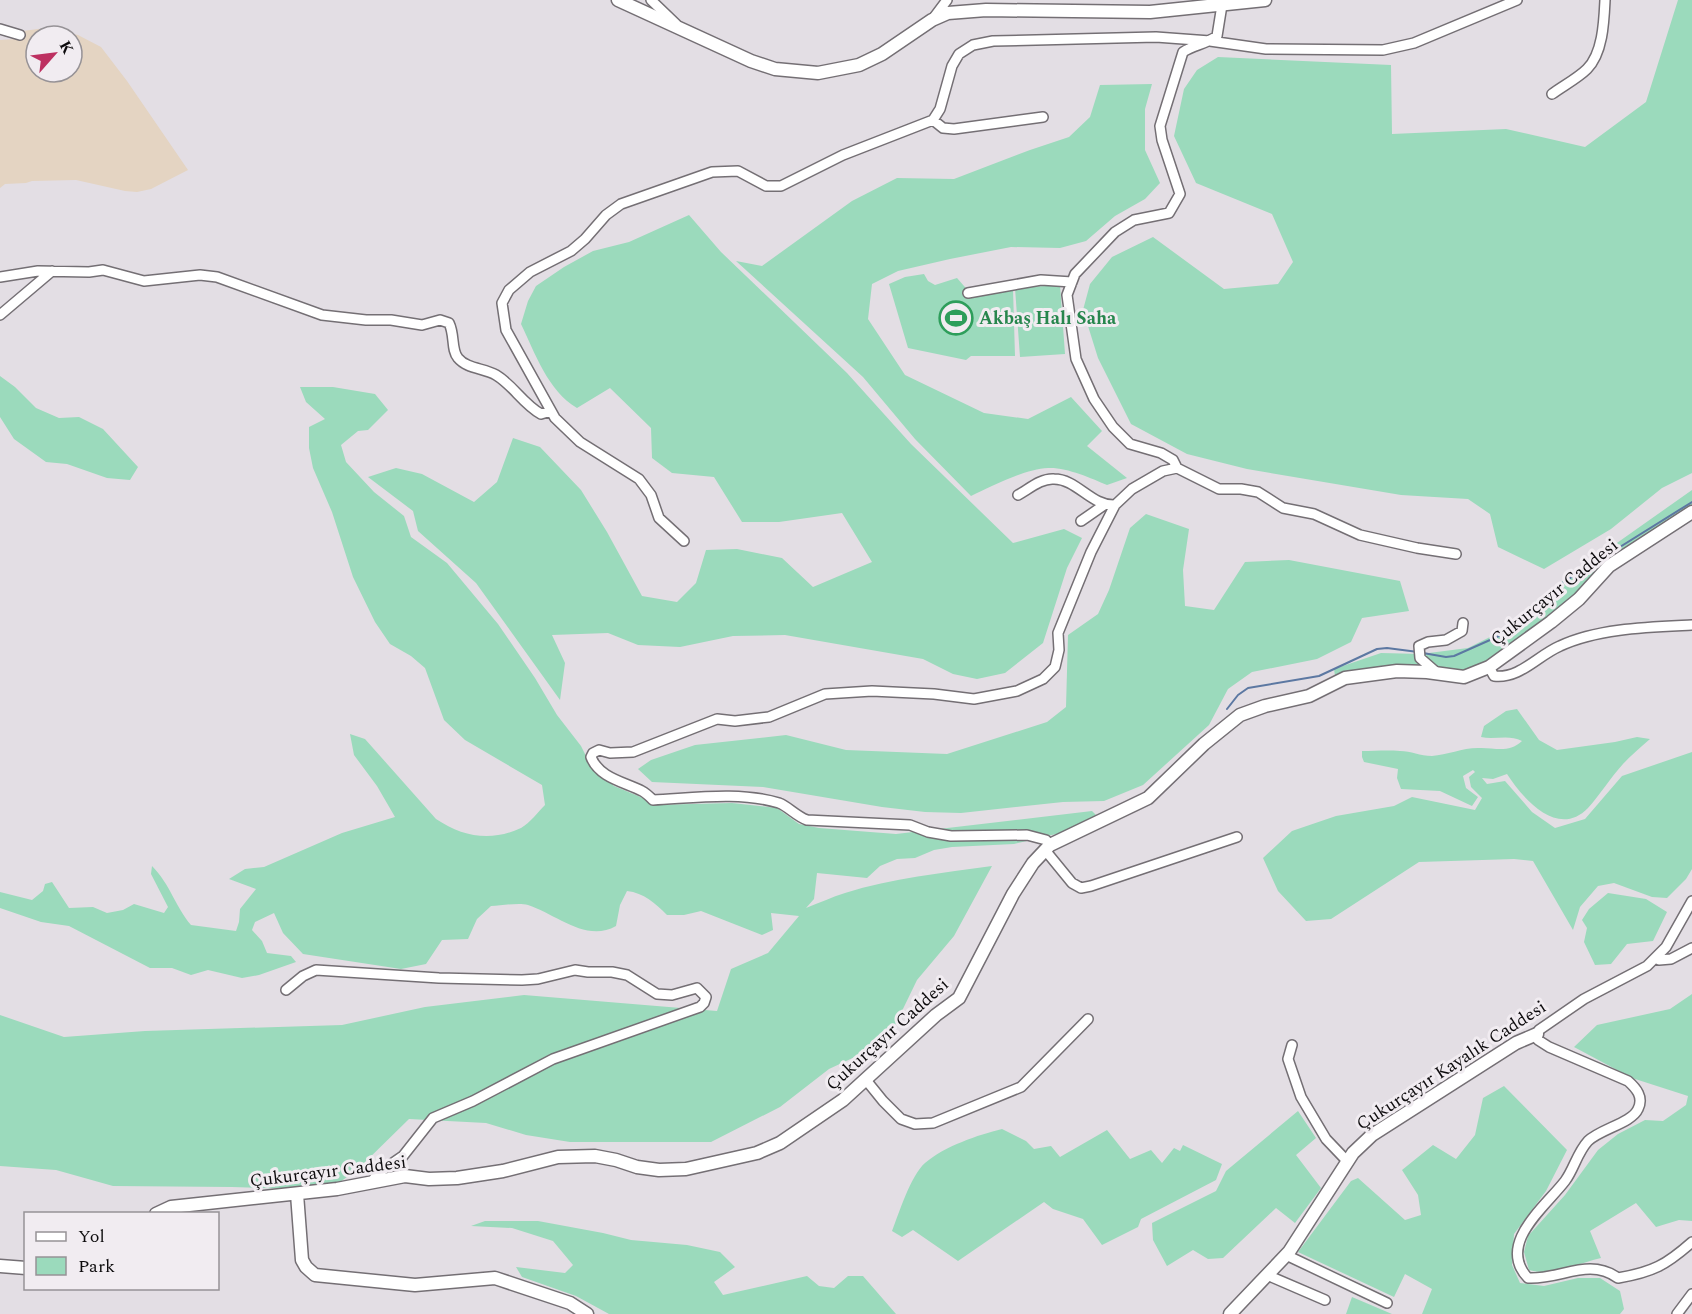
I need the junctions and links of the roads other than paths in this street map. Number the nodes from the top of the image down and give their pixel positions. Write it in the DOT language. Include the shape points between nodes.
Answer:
graph roads {
  1 [pos="618,0"];
  2 [pos="651,0"];
  3 [pos="947,0"];
  4 [pos="1265,0"];
  5 [pos="1517,0"];
  6 [pos="1605,0"];
  7 [pos="1222,5"];
  8 [pos="932,20"];
  9 [pos="679,28"];
  10 [pos="0,30"];
  11 [pos="20,35"];
  12 [pos="1210,41"];
  13 [pos="1552,94"];
  14 [pos="1044,117"];
  15 [pos="933,120"];
  16 [pos="52,272"];
  17 [pos="0,277"];
  18 [pos="1072,282"];
  19 [pos="968,293"];
  20 [pos="0,315"];
  21 [pos="550,411"];
  22 [pos="1177,468"];
  23 [pos="1018,495"];
  24 [pos="1104,505"];
  25 [pos="1115,505"];
  26 [pos="1692,512"];
  27 [pos="1081,521"];
  28 [pos="684,541"];
  29 [pos="1456,554"];
  30 [pos="1463,623"];
  31 [pos="1692,625"];
  32 [pos="1490,668"];
  33 [pos="1438,673"];
  34 [pos="1237,837"];
  35 [pos="1048,848"];
  36 [pos="1692,901"];
  37 [pos="1692,948"];
  38 [pos="1657,957"];
  39 [pos="286,990"];
  40 [pos="1088,1019"];
  41 [pos="1537,1034"];
  42 [pos="1292,1045"];
  43 [pos="866,1080"];
  44 [pos="1347,1161"];
  45 [pos="372,1182"];
  46 [pos="297,1194"];
  47 [pos="160,1212"];
  48 [pos="1692,1242"];
  49 [pos="1286,1255"];
  50 [pos="0,1266"];
  51 [pos="24,1268"];
  52 [pos="1267,1275"];
  53 [pos="1692,1294"];
  54 [pos="1325,1300"];
  55 [pos="1387,1303"];
  56 [pos="587,1314"];
  57 [pos="1230,1314"];
  58 [pos="1677,1314"];
  1 -- 9 [label="street"];
  2 -- 9 [label="street"];
  3 -- 8 [label="street"];
  4 -- 7 [label="street"];
  5 -- 12 [label="street" via="1414,43 1383,50 1266,49"];
  6 -- 13 [label="street" via="1596,56 1587,69"];
  7 -- 8 [label="street" via="1150,12 986,10 948,13"];
  7 -- 12 [label="street" via="1217,36"];
  8 -- 9 [label="street" via="859,65 818,73 775,69"];
  10 -- 11 [label="street"];
  12 -- 15 [label="street" via="1156,37 993,41 973,45 959,54 952,66"];
  12 -- 18 [label="street" via="1183,52 1160,126 1180,194 1174,206 1169,213 1134,220 1115,232"];
  14 -- 15 [label="street" via="954,129 943,128"];
  15 -- 21 [label="street" via="843,155 781,186 766,186 738,171 712,172 621,204 571,251 530,272 509,290 502,303 503,312 506,330"];
  16 -- 17 [label="street"];
  16 -- 20 [label="street"];
  16 -- 21 [label="street" via="103,270 144,281 200,275 322,315 422,325 440,320 449,323 454,333 456,357 496,375 530,408 541,414"];
  18 -- 19 [label="street" via="1041,280"];
  18 -- 22 [label="street" via="1067,295 1076,358 1094,399 1130,444 1167,456"];
  21 -- 28 [label="street" via="580,442 639,479 651,495 659,518"];
  22 -- 25 [label="street" via="1132,489"];
  22 -- 29 [label="street" via="1219,489 1258,492 1283,508 1314,514 1360,535"];
  23 -- 24 [label="street" via="1053,478"];
  24 -- 25 [label="street"];
  24 -- 27 [label="street"];
  25 -- 35 [label="street" via="1058,633 1055,668 1043,679 1017,691 974,699 872,691 825,694 769,717 717,719 633,752 599,750 591,757 610,778 643,791 653,800 706,796 765,800 783,804 807,820 910,825 951,836 1027,835 1046,840"];
  26 -- 32 [label="street, Çukurçayır Caddesi" via="1610,566 1572,605"];
  30 -- 33 [label="street" via="1462,631 1452,637 1419,646 1420,658"];
  31 -- 32 [label="street" via="1592,635 1560,646 1506,678 1494,676"];
  32 -- 33 [label="street, Çukurçayır Caddesi" via="1464,677"];
  33 -- 35 [label="street, Çukurçayır Caddesi" via="1397,671 1345,678 1309,696 1240,715 1148,798"];
  34 -- 35 [label="street" via="1082,888 1072,883"];
  35 -- 43 [label="street, Çukurçayır Caddesi" via="1013,894 959,998"];
  36 -- 38 [label="street, Çukurçayır Kayalık Caddesi"];
  37 -- 38 [label="street" via="1671,959"];
  38 -- 41 [label="street, Çukurçayır Kayalık Caddesi" via="1584,999"];
  39 -- 45 [label="street" via="316,970 522,980 575,970 627,975 657,994 672,995 697,988 706,997 700,1007 553,1059 433,1118 403,1156 376,1174"];
  40 -- 43 [label="street" via="1021,1087 933,1123 915,1124 901,1119"];
  41 -- 44 [label="street, Çukurçayır Kayalık Caddesi" via="1516,1043 1372,1135"];
  41 -- 48 [label="street" via="1538,1040 1549,1047 1628,1081 1640,1099 1632,1116 1589,1141 1566,1179 1534,1216 1518,1241 1523,1272 1528,1278 1544,1279 1594,1269 1607,1270 1618,1278 1671,1261"];
  42 -- 44 [label="street" via="1288,1059 1301,1097 1326,1139"];
  43 -- 45 [label="street, Çukurçayır Caddesi" via="780,1143 757,1153 686,1169 637,1167 595,1156 558,1157 457,1178 405,1176"];
  44 -- 49 [label="street, Çukurçayır Kayalık Caddesi"];
  45 -- 46 [label="street, Çukurçayır Caddesi"];
  46 -- 47 [label="street, Çukurçayır Caddesi" via="171,1207"];
  46 -- 56 [label="street" via="302,1260 315,1275 415,1285 495,1278 570,1303"];
  49 -- 52 [label="street, Çukurçayır Kayalık Caddesi"];
  49 -- 55 [label="street"];
  50 -- 51 [label="street"];
  52 -- 54 [label="street"];
  52 -- 57 [label="street, Çukurçayır Kayalık Caddesi"];
  53 -- 58 [label="street"];
}
